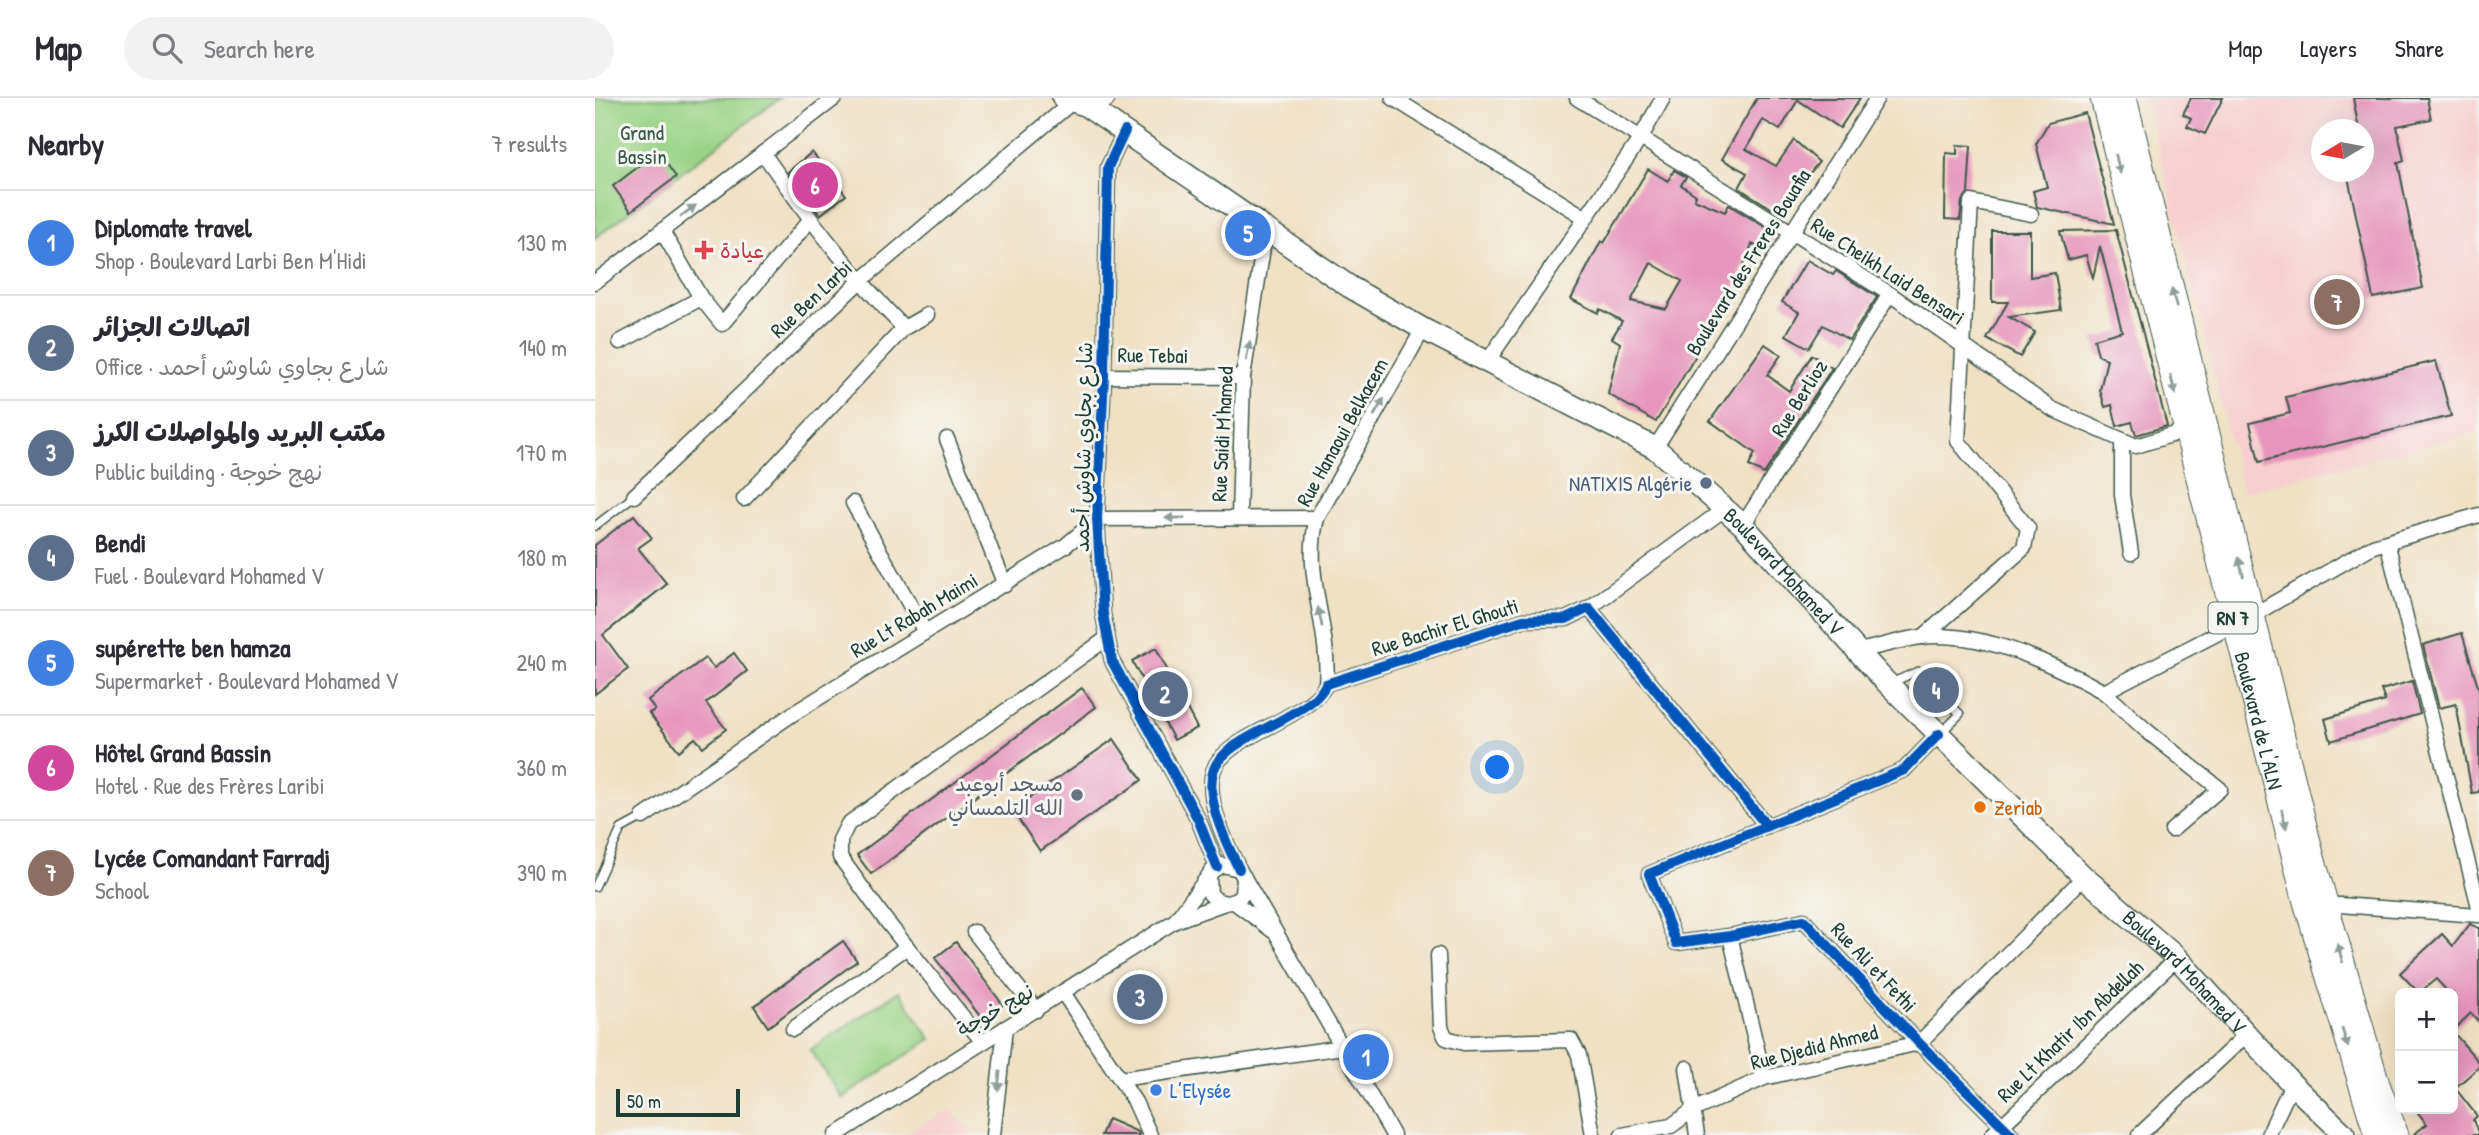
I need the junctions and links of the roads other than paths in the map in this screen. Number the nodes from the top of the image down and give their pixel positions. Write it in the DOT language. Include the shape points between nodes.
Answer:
graph roads {
  1 [pos="835,98"];
  2 [pos="1110,98"];
  3 [pos="1393,98"];
  4 [pos="1577,98"];
  5 [pos="1663,98"];
  6 [pos="1877,98"];
  7 [pos="2102,98"];
  8 [pos="2125,98"];
  9 [pos="1074,102"];
  10 [pos="1125,131"];
  11 [pos="1640,139"];
  12 [pos="763,153"];
  13 [pos="2031,214"];
  14 [pos="1586,218"];
  15 [pos="810,220"];
  16 [pos="1266,228"];
  17 [pos="662,231"];
  18 [pos="1791,234"];
  19 [pos="595,282"];
  20 [pos="859,282"];
  21 [pos="1890,294"];
  22 [pos="701,298"];
  23 [pos="927,315"];
  24 [pos="904,328"];
  25 [pos="1423,329"];
  26 [pos="620,342"];
  27 [pos="1965,345"];
  28 [pos="1487,362"];
  29 [pos="1104,376"];
  30 [pos="1243,377"];
  31 [pos="2184,431"];
  32 [pos="947,439"];
  33 [pos="2122,440"];
  34 [pos="1655,447"];
  35 [pos="634,496"];
  36 [pos="744,499"];
  37 [pos="852,503"];
  38 [pos="1723,510"];
  39 [pos="2479,515"];
  40 [pos="1239,516"];
  41 [pos="1317,517"];
  42 [pos="1097,520"];
  43 [pos="1743,525"];
  44 [pos="595,526"];
  45 [pos="2387,542"];
  46 [pos="2131,553"];
  47 [pos="1005,585"];
  48 [pos="1589,608"];
  49 [pos="2244,620"];
  50 [pos="925,632"];
  51 [pos="1923,637"];
  52 [pos="1106,639"];
  53 [pos="1858,652"];
  54 [pos="1326,684"];
  55 [pos="1888,684"];
  56 [pos="2104,692"];
  57 [pos="1940,734"];
  58 [pos="643,817"];
  59 [pos="1767,826"];
  60 [pos="2172,830"];
  61 [pos="1213,872"];
  62 [pos="1241,873"];
  63 [pos="2084,877"];
  64 [pos="595,887"];
  65 [pos="1229,903"];
  66 [pos="2325,904"];
  67 [pos="2479,907"];
  68 [pos="2479,915"];
  69 [pos="1175,921"];
  70 [pos="974,932"];
  71 [pos="1279,936"];
  72 [pos="1730,936"];
  73 [pos="907,947"];
  74 [pos="1438,955"];
  75 [pos="2177,958"];
  76 [pos="1064,994"];
  77 [pos="1036,1010"];
  78 [pos="1005,1028"];
  79 [pos="793,1029"];
  80 [pos="2246,1035"];
  81 [pos="982,1041"];
  82 [pos="1919,1043"];
  83 [pos="1343,1047"];
  84 [pos="1687,1068"];
  85 [pos="1120,1079"];
  86 [pos="1765,1079"];
  87 [pos="2292,1084"];
  88 [pos="1693,1110"];
  89 [pos="2002,1132"];
  90 [pos="836,1135"];
  91 [pos="993,1135"];
  92 [pos="1150,1135"];
  93 [pos="1393,1135"];
  94 [pos="1593,1135"];
  95 [pos="1622,1135"];
  96 [pos="1697,1135"];
  97 [pos="2139,1135"];
  98 [pos="2268,1135"];
  99 [pos="2345,1135"];
  100 [pos="2376,1135"];
  101 [pos="2397,1135"];
  1 -- 12 [label="street"];
  2 -- 10 [label="main road"];
  3 -- 14 [label="street"];
  4 -- 11 [label="street, Rue Cheikh Laid Bensari"];
  5 -- 11 [label="street"];
  6 -- 18 [label="street, Boulevard des Freres Bouafia"];
  7 -- 31 [label="main road, Boulevard de L'ALN / RN 7, one-way"];
  49 -- 8 [label="main road, Boulevard de L'ALN / RN 7, one-way"];
  9 -- 10 [label="main road, Boulevard Mohamed V"];
  9 -- 20 [label="street, Rue Ben Larbi"];
  10 -- 16 [label="main road, Boulevard Mohamed V"];
  10 -- 29 [label="street, شارع بجاوي شاوش أحمد" via="1108,167"];
  11 -- 14 [label="street"];
  11 -- 18 [label="street, Rue Cheikh Laid Bensari"];
  12 -- 15 [label="street"];
  17 -- 12 [label="street, one-way"];
  13 -- 27 [label="street" via="1971,202"];
  14 -- 28 [label="street"];
  15 -- 20 [label="street"];
  15 -- 22 [label="street" via="722,324"];
  16 -- 25 [label="main road, Boulevard Mohamed V" via="1350,287"];
  30 -- 16 [label="street, Rue Saidi M'hamed, one-way"];
  17 -- 19 [label="street"];
  17 -- 22 [label="street"];
  18 -- 21 [label="street, Rue Cheikh Laid Bensari"];
  18 -- 34 [label="street, Boulevard des Freres Bouafia"];
  20 -- 24 [label="street"];
  20 -- 35 [label="street, Rue Ben Larbi"];
  21 -- 27 [label="street, Rue Cheikh Laid Bensari"];
  21 -- 43 [label="street, Rue Berlioz"];
  22 -- 26 [label="street"];
  23 -- 24 [label="street"];
  24 -- 36 [label="street"];
  25 -- 28 [label="main road, Boulevard Mohamed V"];
  41 -- 25 [label="street, Rue Hanaoui Belkacem, one-way"];
  27 -- 33 [label="street, Rue Cheikh Laid Bensari" via="2052,409"];
  27 -- 51 [label="street" via="1958,441 2028,528 2024,548"];
  28 -- 34 [label="main road, Boulevard Mohamed V"];
  29 -- 30 [label="street, Rue Tebai"];
  29 -- 42 [label="street, شارع بجاوي شاوش أحمد"];
  30 -- 40 [label="street, Rue Saidi M'hamed"];
  31 -- 33 [label="street, Rue Cheikh Laid Bensari" via="2136,446"];
  31 -- 49 [label="main road, Boulevard de L'ALN / RN 7"];
  32 -- 47 [label="street"];
  33 -- 46 [label="street" via="2122,495"];
  34 -- 38 [label="main road, Boulevard Mohamed V"];
  35 -- 44 [label="lane, Rue Ben Larbi"];
  37 -- 50 [label="street"];
  38 -- 43 [label="main road, Boulevard Mohamed V"];
  38 -- 48 [label="street, Rue Bachir El Ghouti"];
  39 -- 45 [label="street"];
  40 -- 41 [label="street"];
  40 -- 42 [label="street, one-way"];
  54 -- 41 [label="street, Rue Hanaoui Belkacem, one-way" via="1324,636 1311,572"];
  42 -- 47 [label="street, Rue Lt Rabah Maimi"];
  42 -- 52 [label="street, شارع بجاوي شاوش أحمد"];
  43 -- 53 [label="main road, Boulevard Mohamed V"];
  45 -- 49 [label="street"];
  45 -- 67 [label="street"];
  47 -- 50 [label="street, Rue Lt Rabah Maimi"];
  48 -- 54 [label="street, Rue Bachir El Ghouti" via="1566,619 1523,620"];
  48 -- 59 [label="street"];
  49 -- 56 [label="street"];
  49 -- 66 [label="main road, Boulevard de L'ALN / RN 7"];
  49 -- 100 [label="main road, Boulevard de L'ALN / RN 7, one-way" via="2305,902"];
  50 -- 58 [label="street, Rue Lt Rabah Maimi" via="791,715"];
  51 -- 53 [label="street"];
  51 -- 56 [label="street" via="1985,642 2034,657"];
  52 -- 61 [label="street, شارع بجاوي شاوش أحمد" via="1112,661 1198,819"];
  52 -- 73 [label="street" via="848,824 840,841 840,857"];
  53 -- 55 [label="main road, Boulevard Mohamed V"];
  54 -- 62 [label="street, Rue Bachir El Ghouti" via="1310,703 1223,755 1212,774 1224,838"];
  55 -- 57 [label="main road, Boulevard Mohamed V"];
  55 -- 57 [label="lane" via="1918,671 1960,714"];
  56 -- 60 [label="street" via="2220,789"];
  57 -- 59 [label="street" via="1904,770"];
  57 -- 63 [label="main road, Boulevard Mohamed V"];
  58 -- 64 [label="lane, Rue Lt Rabah Maimi" via="621,829"];
  59 -- 72 [label="street, Rue Ali et Fethi" via="1649,874 1676,943"];
  61 -- 62 [label="street" via="1228,865"];
  61 -- 65 [label="street" via="1210,894"];
  61 -- 69 [label="street, نهج خوجة"];
  62 -- 65 [label="street" via="1245,889"];
  62 -- 71 [label="street"];
  63 -- 75 [label="main road, Boulevard Mohamed V"];
  63 -- 82 [label="street"];
  65 -- 69 [label="street, نهج خوجة"];
  65 -- 71 [label="street"];
  66 -- 68 [label="street"];
  101 -- 66 [label="main road, Boulevard de L'ALN / RN 7, one-way"];
  69 -- 76 [label="street, نهج خوجة"];
  70 -- 77 [label="street"];
  71 -- 83 [label="street"];
  72 -- 82 [label="street, Rue Ali et Fethi" via="1804,920"];
  72 -- 86 [label="street"];
  73 -- 79 [label="street"];
  73 -- 81 [label="street"];
  74 -- 94 [label="street" via="1441,1027 1446,1038 1464,1043 1571,1040 1579,1055"];
  75 -- 80 [label="main road, Boulevard Mohamed V"];
  75 -- 89 [label="street, Rue Lt Khatir Ibn Abdellah"];
  76 -- 77 [label="street, نهج خوجة"];
  76 -- 85 [label="street"];
  77 -- 78 [label="street, نهج خوجة"];
  78 -- 81 [label="street, نهج خوجة"];
  78 -- 91 [label="street, one-way"];
  80 -- 87 [label="main road, Boulevard Mohamed V"];
  80 -- 97 [label="street"];
  81 -- 90 [label="street, نهج خوجة"];
  82 -- 86 [label="street, Rue Djedid Ahmed"];
  82 -- 89 [label="street"];
  83 -- 85 [label="street"];
  83 -- 93 [label="street"];
  84 -- 88 [label="street"];
  85 -- 92 [label="street"];
  86 -- 88 [label="street, Rue Djedid Ahmed"];
  87 -- 98 [label="street"];
  87 -- 99 [label="main road, Boulevard Mohamed V"];
  88 -- 95 [label="street, Rue Djedid Ahmed" via="1671,1126"];
  88 -- 96 [label="street"];
}
